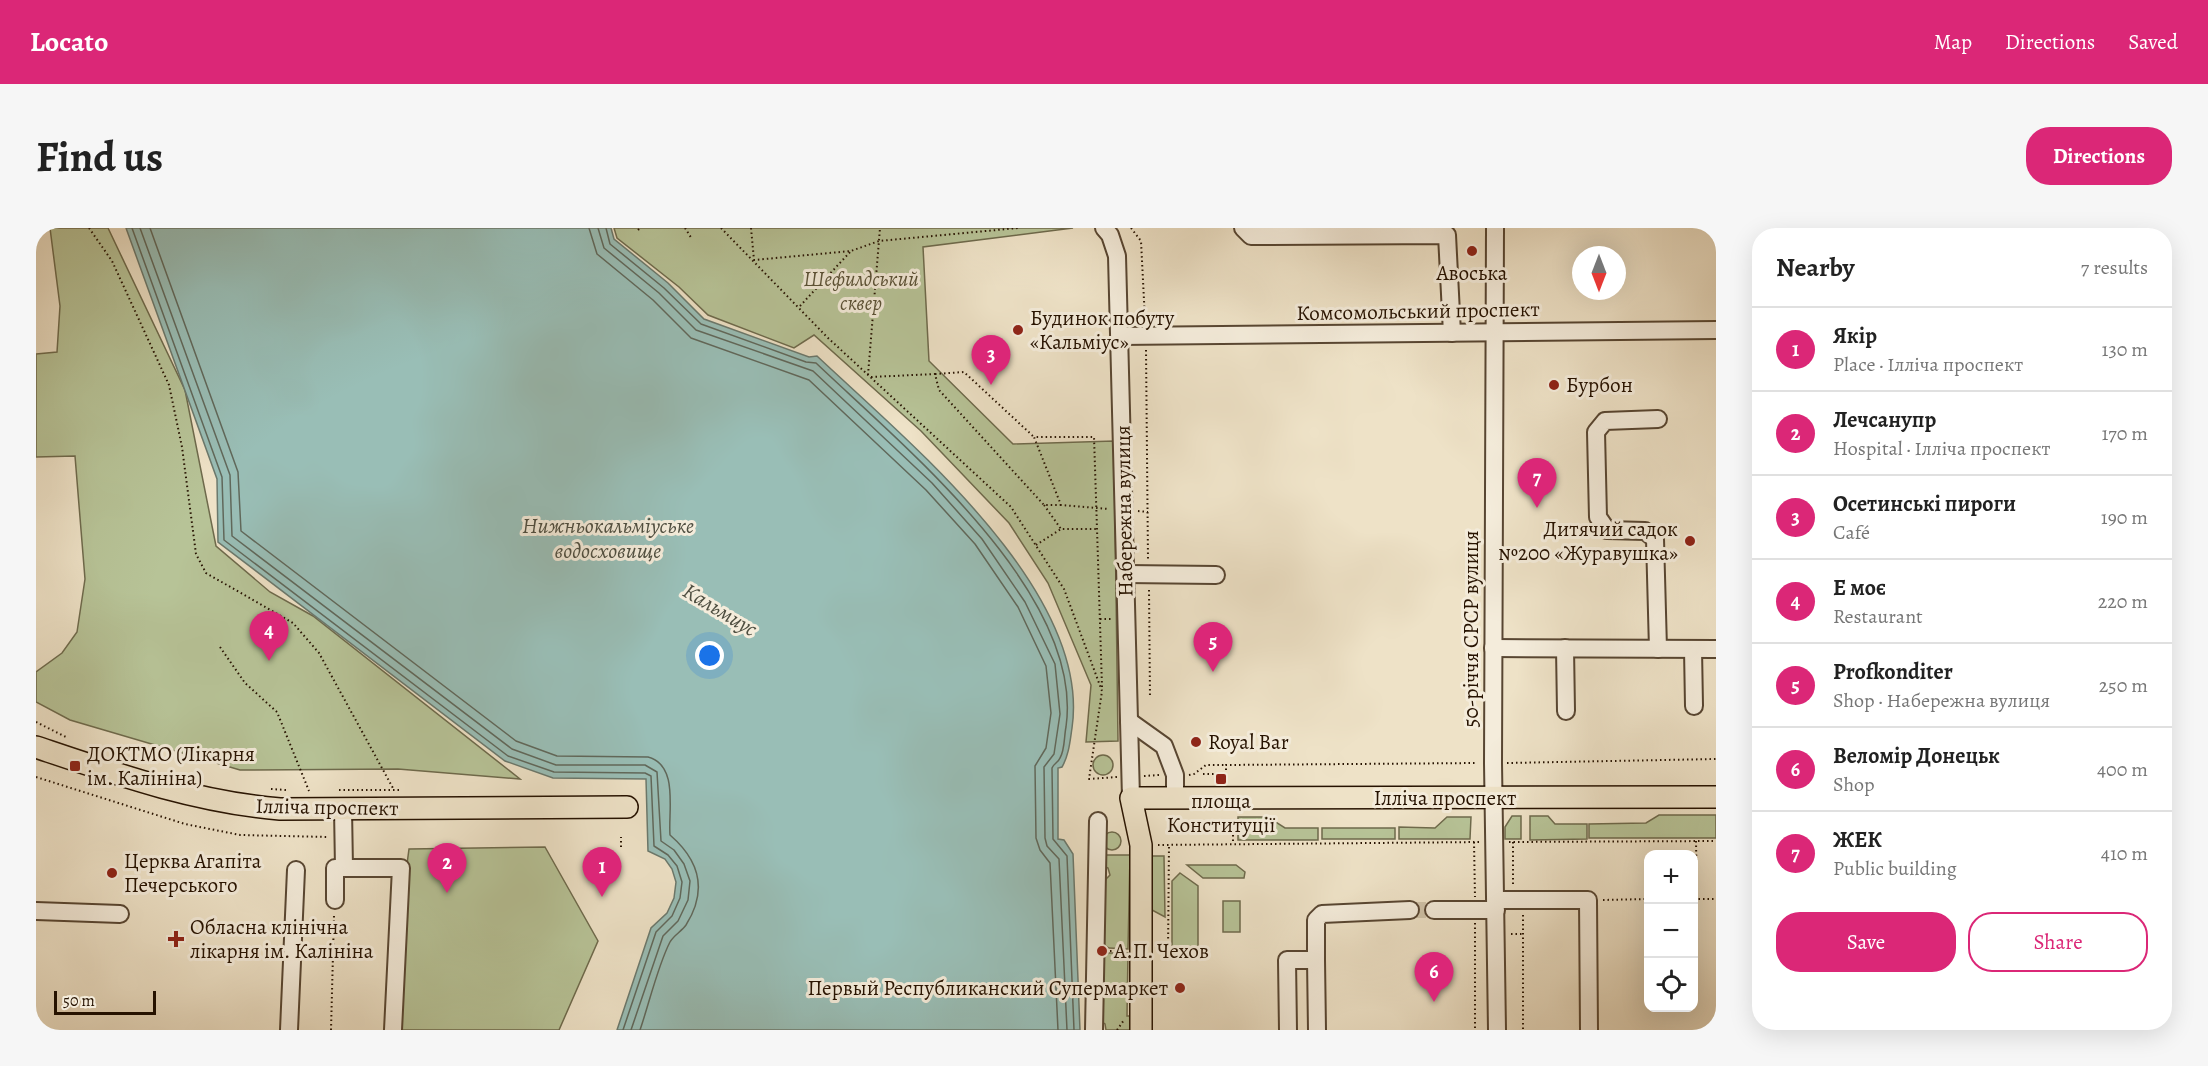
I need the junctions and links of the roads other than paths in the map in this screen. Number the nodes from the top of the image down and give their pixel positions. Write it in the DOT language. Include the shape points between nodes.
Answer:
graph roads {
  1 [pos="1104,228"];
  2 [pos="1243,228"];
  3 [pos="1495,228"];
  4 [pos="1447,232"];
  5 [pos="1378,233"];
  6 [pos="1716,330"];
  7 [pos="1452,333"];
  8 [pos="1494,333"];
  9 [pos="1120,336"];
  10 [pos="1658,419"];
  11 [pos="1126,574"];
  12 [pos="1216,575"];
  13 [pos="1493,648"];
  14 [pos="1565,648"];
  15 [pos="1658,649"];
  16 [pos="1693,649"];
  17 [pos="1716,649"];
  18 [pos="1694,706"];
  19 [pos="1566,711"];
  20 [pos="1129,721"];
  21 [pos="36,747"];
  22 [pos="1716,797"];
  23 [pos="1131,798"];
  24 [pos="1175,798"];
  25 [pos="1493,798"];
  26 [pos="627,807"];
  27 [pos="343,809"];
  28 [pos="1098,822"];
  29 [pos="1138,837"];
  30 [pos="344,868"];
  31 [pos="296,870"];
  32 [pos="335,900"];
  33 [pos="1496,905"];
  34 [pos="1410,910"];
  35 [pos="1434,910"];
  36 [pos="36,911"];
  37 [pos="120,914"];
  38 [pos="1316,960"];
  39 [pos="289,1030"];
  40 [pos="393,1030"];
  41 [pos="1094,1030"];
  42 [pos="1141,1030"];
  43 [pos="1288,1030"];
  44 [pos="1317,1030"];
  45 [pos="1497,1030"];
  46 [pos="1589,1030"];
  1 -- 9 [label="street, Набережна вулиця" via="1117,256"];
  2 -- 5 [label="street" via="1251,236"];
  3 -- 8 [label="street, 50-річчя СРСР вулиця"];
  4 -- 5 [label="street"];
  4 -- 7 [label="street"];
  6 -- 8 [label="street, Комсомольський проспект"];
  7 -- 8 [label="street, Комсомольський проспект"];
  7 -- 9 [label="street, Комсомольський проспект"];
  8 -- 13 [label="street, 50-річчя СРСР вулиця"];
  9 -- 11 [label="street, Набережна вулиця"];
  10 -- 15 [label="street" via="1605,421 1596,432 1598,517 1607,530 1645,531 1655,539"];
  11 -- 12 [label="street"];
  11 -- 20 [label="street, Набережна вулиця"];
  13 -- 14 [label="street"];
  13 -- 25 [label="street, 50-річчя СРСР вулиця"];
  14 -- 15 [label="street"];
  14 -- 19 [label="street"];
  15 -- 16 [label="street"];
  16 -- 17 [label="street"];
  16 -- 18 [label="street"];
  20 -- 23 [label="street, Набережна вулиця"];
  20 -- 24 [label="street" via="1164,746 1175,775"];
  21 -- 27 [label="main road, Ілліча проспект" via="126,778 204,799 280,809"];
  22 -- 25 [label="main road, Ілліча проспект"];
  23 -- 24 [label="main road, Ілліча проспект"];
  23 -- 29 [label="main road"];
  24 -- 25 [label="main road, Ілліча проспект"];
  24 -- 29 [label="main road"];
  25 -- 33 [label="street, 50-річчя СРСР вулиця"];
  26 -- 27 [label="main road, Ілліча проспект"];
  27 -- 30 [label="street"];
  28 -- 41 [label="street"];
  29 -- 42 [label="main road"];
  30 -- 32 [label="street" via="335,868"];
  30 -- 40 [label="street" via="401,868"];
  31 -- 39 [label="street"];
  33 -- 35 [label="street" via="1475,910"];
  33 -- 45 [label="street, 50-річчя СРСР вулиця"];
  33 -- 46 [label="street" via="1518,900 1588,900"];
  34 -- 38 [label="street" via="1322,914 1316,920"];
  36 -- 37 [label="street"];
  38 -- 43 [label="street" via="1287,960"];
  38 -- 44 [label="street"];
}
